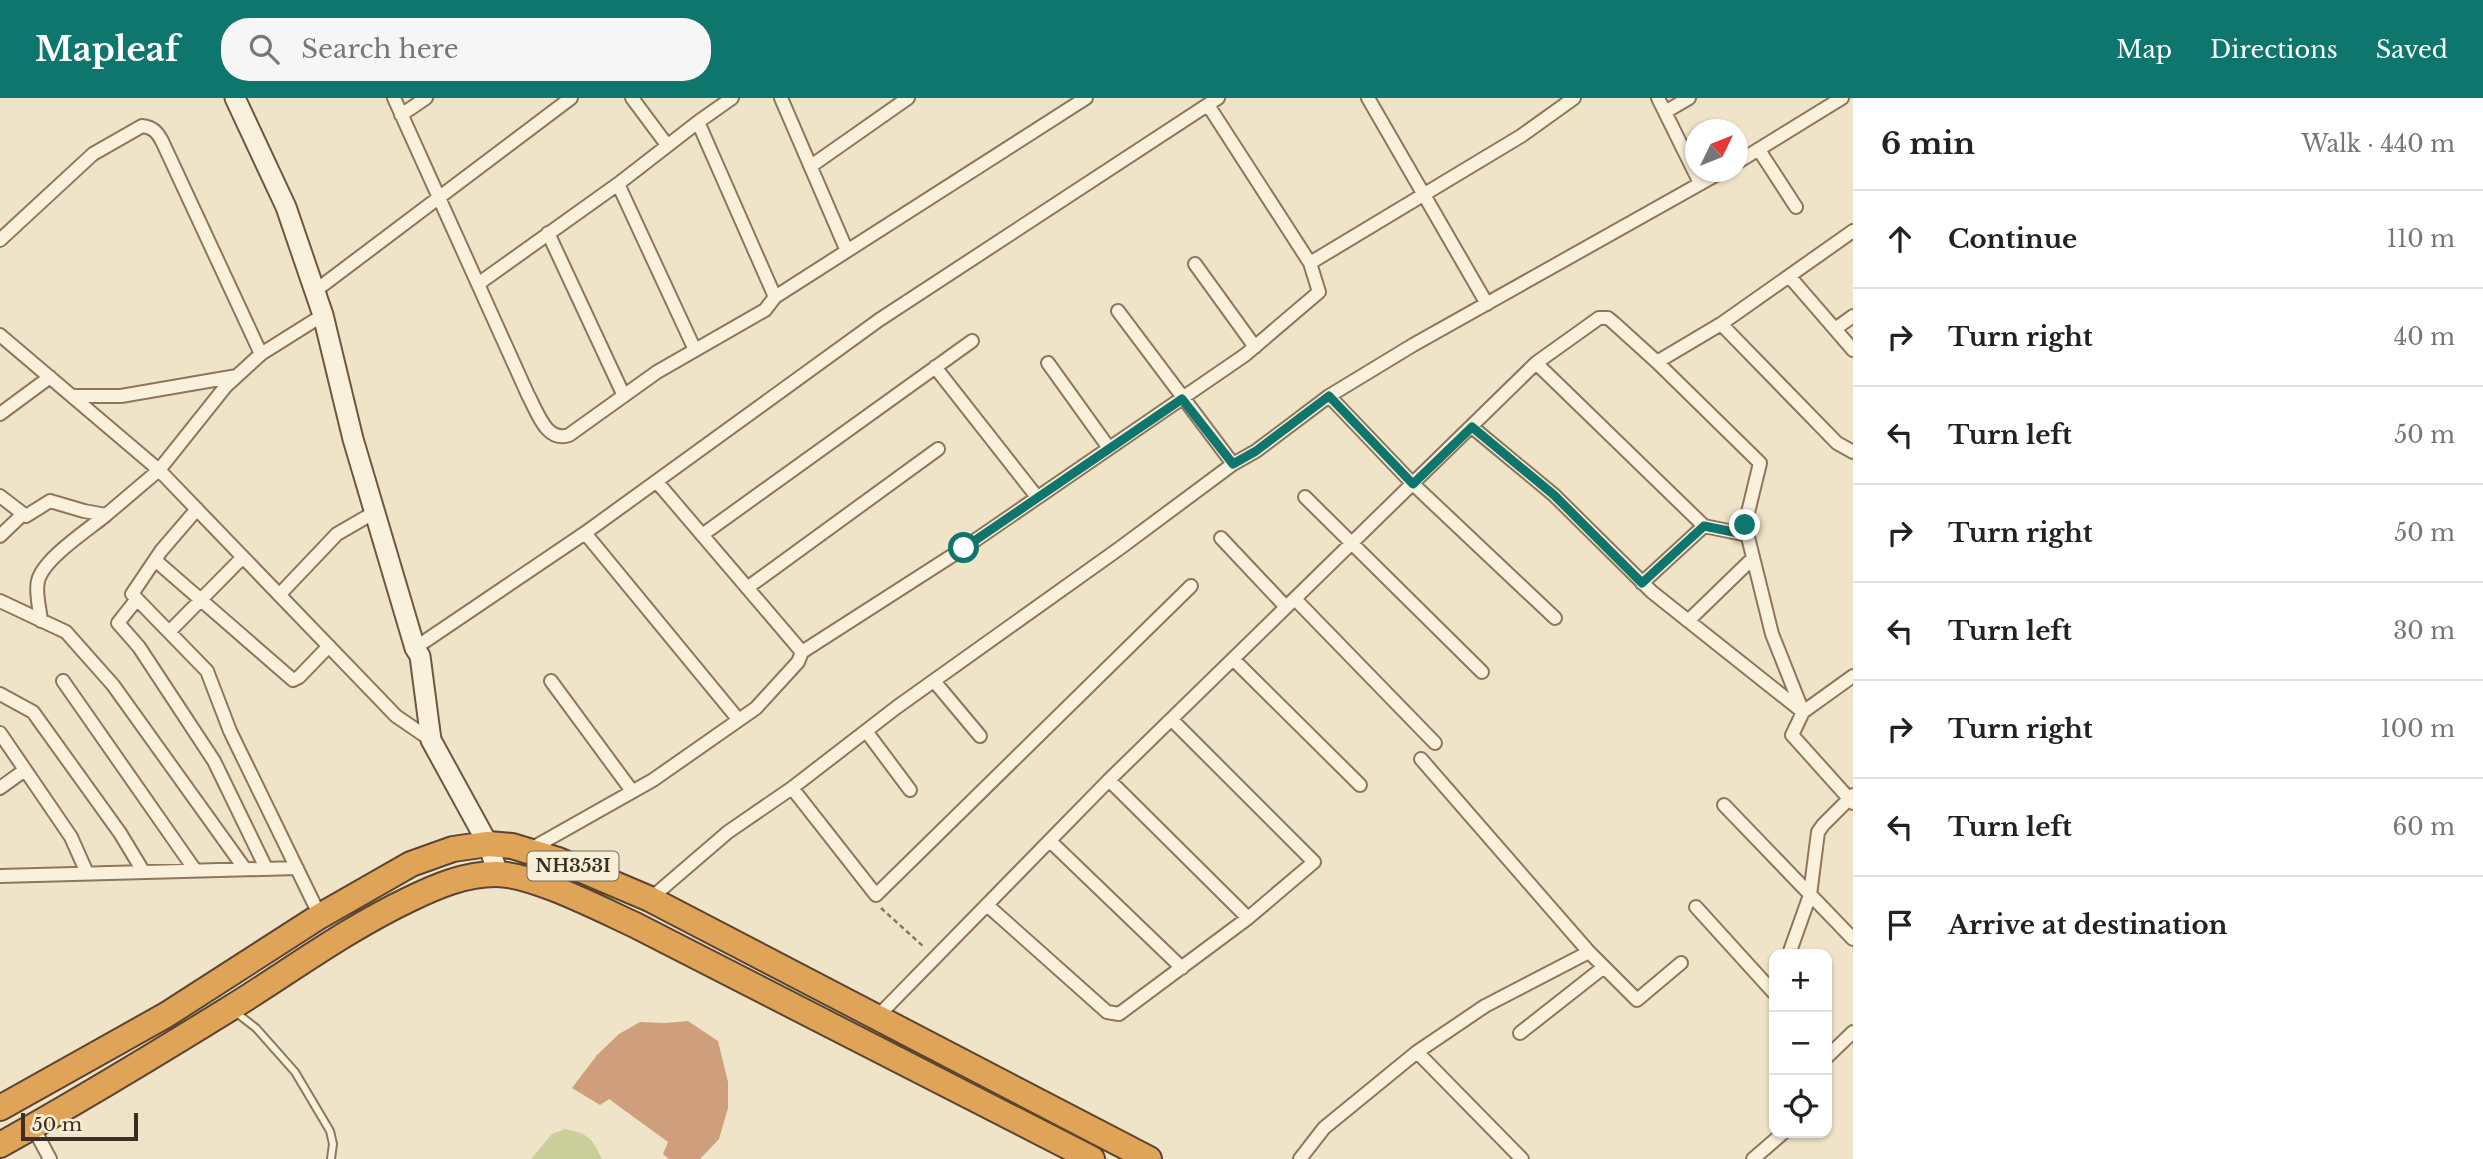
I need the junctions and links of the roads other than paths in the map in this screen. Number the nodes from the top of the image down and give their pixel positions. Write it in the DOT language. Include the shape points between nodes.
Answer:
graph roads {
  1 [pos="234,98"];
  2 [pos="394,98"];
  3 [pos="426,98"];
  4 [pos="571,98"];
  5 [pos="632,98"];
  6 [pos="732,98"];
  7 [pos="781,98"];
  8 [pos="908,98"];
  9 [pos="1086,98"];
  10 [pos="1368,98"];
  11 [pos="1574,98"];
  12 [pos="1658,98"];
  13 [pos="1689,98"];
  14 [pos="1842,98"];
  15 [pos="1213,101"];
  16 [pos="1665,113"];
  17 [pos="401,115"];
  18 [pos="698,122"];
  19 [pos="667,145"];
  20 [pos="1759,150"];
  21 [pos="1748,156"];
  22 [pos="811,166"];
  23 [pos="1700,183"];
  24 [pos="618,184"];
  25 [pos="1425,194"];
  26 [pos="438,200"];
  27 [pos="1797,207"];
  28 [pos="1853,231"];
  29 [pos="548,233"];
  30 [pos="0,240"];
  31 [pos="847,251"];
  32 [pos="1310,263"];
  33 [pos="1195,264"];
  34 [pos="1789,276"];
  35 [pos="478,284"];
  36 [pos="315,291"];
  37 [pos="775,297"];
  38 [pos="1487,303"];
  39 [pos="1118,311"];
  40 [pos="323,315"];
  41 [pos="1853,316"];
  42 [pos="1721,324"];
  43 [pos="1835,329"];
  44 [pos="0,335"];
  45 [pos="972,341"];
  46 [pos="1255,347"];
  47 [pos="695,350"];
  48 [pos="1853,351"];
  49 [pos="261,354"];
  50 [pos="1657,362"];
  51 [pos="1048,363"];
  52 [pos="1536,363"];
  53 [pos="935,367"];
  54 [pos="237,376"];
  55 [pos="50,377"];
  56 [pos="73,396"];
  57 [pos="624,396"];
  58 [pos="1329,396"];
  59 [pos="1182,399"];
  60 [pos="0,414"];
  61 [pos="1472,427"];
  62 [pos="1109,448"];
  63 [pos="938,449"];
  64 [pos="1853,452"];
  65 [pos="1233,464"];
  66 [pos="159,470"];
  67 [pos="657,482"];
  68 [pos="1413,484"];
  69 [pos="0,496"];
  70 [pos="1037,497"];
  71 [pos="1305,497"];
  72 [pos="197,509"];
  73 [pos="375,512"];
  74 [pos="23,514"];
  75 [pos="106,515"];
  76 [pos="1704,526"];
  77 [pos="585,533"];
  78 [pos="702,535"];
  79 [pos="1748,535"];
  80 [pos="0,536"];
  81 [pos="1221,538"];
  82 [pos="1354,544"];
  83 [pos="243,557"];
  84 [pos="1753,558"];
  85 [pos="155,560"];
  86 [pos="1642,583"];
  87 [pos="1191,586"];
  88 [pos="747,588"];
  89 [pos="279,595"];
  90 [pos="137,599"];
  91 [pos="0,601"];
  92 [pos="202,601"];
  93 [pos="1290,603"];
  94 [pos="1555,618"];
  95 [pos="41,621"];
  96 [pos="1688,621"];
  97 [pos="169,632"];
  98 [pos="330,646"];
  99 [pos="415,648"];
  100 [pos="802,652"];
  101 [pos="1233,659"];
  102 [pos="1482,672"];
  103 [pos="1853,676"];
  104 [pos="63,681"];
  105 [pos="551,681"];
  106 [pos="934,681"];
  107 [pos="0,694"];
  108 [pos="1803,712"];
  109 [pos="738,719"];
  110 [pos="1172,720"];
  111 [pos="866,731"];
  112 [pos="0,733"];
  113 [pos="980,736"];
  114 [pos="431,740"];
  115 [pos="1435,743"];
  116 [pos="1421,759"];
  117 [pos="25,770"];
  118 [pos="1109,780"];
  119 [pos="1360,785"];
  120 [pos="0,788"];
  121 [pos="792,788"];
  122 [pos="910,790"];
  123 [pos="632,791"];
  124 [pos="1852,799"];
  125 [pos="1724,805"];
  126 [pos="1050,841"];
  127 [pos="488,844"];
  128 [pos="528,850"];
  129 [pos="266,868"];
  130 [pos="297,868"];
  131 [pos="245,869"];
  132 [pos="195,870"];
  133 [pos="143,871"];
  134 [pos="87,873"];
  135 [pos="498,874"];
  136 [pos="0,876"];
  137 [pos="1810,895"];
  138 [pos="650,899"];
  139 [pos="987,905"];
  140 [pos="1696,907"];
  141 [pos="320,916"];
  142 [pos="1248,918"];
  143 [pos="1853,939"];
  144 [pos="1791,949"];
  145 [pos="1589,952"];
  146 [pos="1681,963"];
  147 [pos="1604,967"];
  148 [pos="1182,968"];
  149 [pos="1769,982"];
  150 [pos="230,1008"];
  151 [pos="876,1018"];
  152 [pos="1853,1032"];
  153 [pos="1520,1033"];
  154 [pos="1832,1050"];
  155 [pos="1417,1052"];
  156 [pos="0,1108"];
  157 [pos="33,1126"];
  158 [pos="1777,1138"];
  159 [pos="0,1145"];
  160 [pos="50,1159"];
  161 [pos="331,1159"];
  162 [pos="1092,1159"];
  163 [pos="1149,1159"];
  164 [pos="1300,1159"];
  165 [pos="1522,1159"];
  166 [pos="1753,1159"];
  1 -- 36 [label="street" via="286,207"];
  2 -- 17 [label="street"];
  3 -- 17 [label="street"];
  4 -- 26 [label="street"];
  5 -- 19 [label="street"];
  6 -- 18 [label="street"];
  7 -- 22 [label="street"];
  8 -- 22 [label="street"];
  9 -- 31 [label="street"];
  10 -- 25 [label="street"];
  11 -- 25 [label="street"];
  12 -- 16 [label="street"];
  13 -- 16 [label="street"];
  14 -- 20 [label="street"];
  15 -- 32 [label="street"];
  15 -- 67 [label="street" via="879,320"];
  16 -- 23 [label="street"];
  17 -- 26 [label="street"];
  18 -- 19 [label="street"];
  18 -- 37 [label="street"];
  19 -- 24 [label="street"];
  20 -- 21 [label="street"];
  20 -- 27 [label="street"];
  22 -- 31 [label="street"];
  23 -- 38 [label="street"];
  24 -- 29 [label="street"];
  24 -- 47 [label="street"];
  25 -- 32 [label="street"];
  25 -- 38 [label="street"];
  26 -- 35 [label="street"];
  26 -- 36 [label="street"];
  28 -- 34 [label="street"];
  29 -- 35 [label="street"];
  29 -- 57 [label="street"];
  30 -- 49 [label="street" via="93,154 142,126 150,127 162,141"];
  31 -- 37 [label="street"];
  32 -- 46 [label="street" via="1319,292"];
  33 -- 46 [label="street"];
  34 -- 42 [label="street"];
  34 -- 43 [label="street"];
  35 -- 57 [label="street" via="528,395 554,436 569,435"];
  36 -- 40 [label="street"];
  37 -- 47 [label="street" via="765,310"];
  38 -- 58 [label="street"];
  39 -- 59 [label="street"];
  40 -- 49 [label="street"];
  40 -- 73 [label="street"];
  41 -- 43 [label="street"];
  42 -- 50 [label="street"];
  42 -- 64 [label="street" via="1837,443"];
  43 -- 48 [label="street"];
  44 -- 55 [label="street"];
  45 -- 53 [label="street"];
  46 -- 59 [label="street"];
  47 -- 57 [label="street"];
  49 -- 54 [label="street"];
  50 -- 52 [label="street" via="1608,318 1599,318"];
  50 -- 79 [label="street" via="1760,463 1745,525"];
  51 -- 62 [label="street"];
  52 -- 61 [label="street"];
  52 -- 76 [label="street"];
  53 -- 70 [label="street"];
  53 -- 78 [label="street"];
  54 -- 56 [label="street" via="121,396"];
  54 -- 66 [label="street"];
  55 -- 56 [label="street"];
  55 -- 60 [label="street"];
  56 -- 66 [label="street"];
  58 -- 65 [label="street"];
  58 -- 68 [label="street"];
  59 -- 62 [label="street"];
  59 -- 65 [label="street"];
  61 -- 68 [label="street"];
  61 -- 86 [label="street" via="1554,495"];
  62 -- 70 [label="street"];
  63 -- 88 [label="street"];
  65 -- 106 [label="street"];
  66 -- 72 [label="street"];
  66 -- 75 [label="street"];
  67 -- 77 [label="street"];
  67 -- 78 [label="street"];
  68 -- 82 [label="street"];
  68 -- 94 [label="street"];
  69 -- 74 [label="street"];
  70 -- 100 [label="street"];
  71 -- 82 [label="street"];
  72 -- 83 [label="street"];
  72 -- 85 [label="street"];
  73 -- 89 [label="street" via="337,534"];
  73 -- 99 [label="street"];
  74 -- 75 [label="street" via="50,500"];
  74 -- 80 [label="street"];
  75 -- 95 [label="street" via="41,573 37,585"];
  76 -- 79 [label="street"];
  76 -- 86 [label="street"];
  77 -- 99 [label="street"];
  77 -- 109 [label="street"];
  78 -- 88 [label="street"];
  79 -- 84 [label="street"];
  81 -- 93 [label="street"];
  82 -- 93 [label="street"];
  82 -- 102 [label="street"];
  83 -- 89 [label="street"];
  83 -- 92 [label="street"];
  84 -- 96 [label="street"];
  84 -- 108 [label="street" via="1772,634"];
  85 -- 90 [label="street" via="132,594"];
  85 -- 92 [label="street"];
  86 -- 96 [label="street"];
  87 -- 121 [label="street" via="876,895"];
  88 -- 100 [label="street"];
  89 -- 98 [label="street"];
  90 -- 97 [label="street"];
  90 -- 129 [label="street" via="118,623 139,647 214,761"];
  91 -- 95 [label="street"];
  92 -- 97 [label="street"];
  92 -- 98 [label="street" via="293,680"];
  93 -- 101 [label="street"];
  93 -- 115 [label="street"];
  95 -- 131 [label="street" via="66,632 113,685"];
  96 -- 108 [label="street"];
  97 -- 130 [label="street" via="207,671 230,732"];
  98 -- 114 [label="street" via="396,716"];
  99 -- 114 [label="street" via="420,656"];
  100 -- 109 [label="street" via="756,708"];
  101 -- 110 [label="street"];
  101 -- 119 [label="street"];
  103 -- 108 [label="street"];
  104 -- 132 [label="street"];
  105 -- 123 [label="street"];
  106 -- 111 [label="street"];
  106 -- 113 [label="street"];
  107 -- 133 [label="street" via="33,712"];
  108 -- 124 [label="street" via="1792,735"];
  109 -- 123 [label="street"];
  110 -- 118 [label="street"];
  110 -- 142 [label="street" via="1314,862"];
  111 -- 121 [label="street"];
  111 -- 122 [label="street"];
  112 -- 117 [label="street"];
  114 -- 127 [label="street"];
  116 -- 145 [label="street"];
  117 -- 120 [label="street"];
  117 -- 134 [label="street" via="71,836"];
  118 -- 126 [label="street"];
  118 -- 142 [label="street"];
  121 -- 138 [label="street" via="727,832"];
  123 -- 128 [label="street"];
  124 -- 137 [label="street" via="1818,832"];
  125 -- 137 [label="street"];
  126 -- 139 [label="street"];
  126 -- 148 [label="street"];
  127 -- 128 [label="highway, NH353I"];
  127 -- 135 [label="street"];
  127 -- 141 [label="highway, NH353I" via="453,849 411,864"];
  128 -- 138 [label="highway, NH353I"];
  129 -- 130 [label="street"];
  129 -- 131 [label="street"];
  130 -- 141 [label="street"];
  131 -- 132 [label="street"];
  132 -- 133 [label="street"];
  133 -- 134 [label="street"];
  134 -- 136 [label="street"];
  135 -- 150 [label="highway, NH353I" via="442,883 335,939"];
  135 -- 162 [label="highway, NH353I" via="531,881 635,925"];
  137 -- 143 [label="street"];
  137 -- 144 [label="street"];
  138 -- 151 [label="highway, NH353I"];
  139 -- 148 [label="street" via="1107,1012 1119,1014"];
  139 -- 151 [label="street"];
  140 -- 149 [label="street"];
  141 -- 156 [label="highway, NH353I" via="175,1009"];
  142 -- 148 [label="street"];
  145 -- 147 [label="street"];
  145 -- 155 [label="street" via="1485,1006"];
  146 -- 147 [label="street" via="1637,1000"];
  147 -- 153 [label="street"];
  150 -- 157 [label="highway, NH353I"];
  150 -- 161 [label="lane" via="256,1027 295,1072 330,1131"];
  151 -- 163 [label="highway, NH353I"];
  152 -- 154 [label="street"];
  155 -- 164 [label="street" via="1324,1128"];
  155 -- 165 [label="street"];
  157 -- 159 [label="highway, NH353I"];
  157 -- 160 [label="street"];
  158 -- 166 [label="street"];
}
